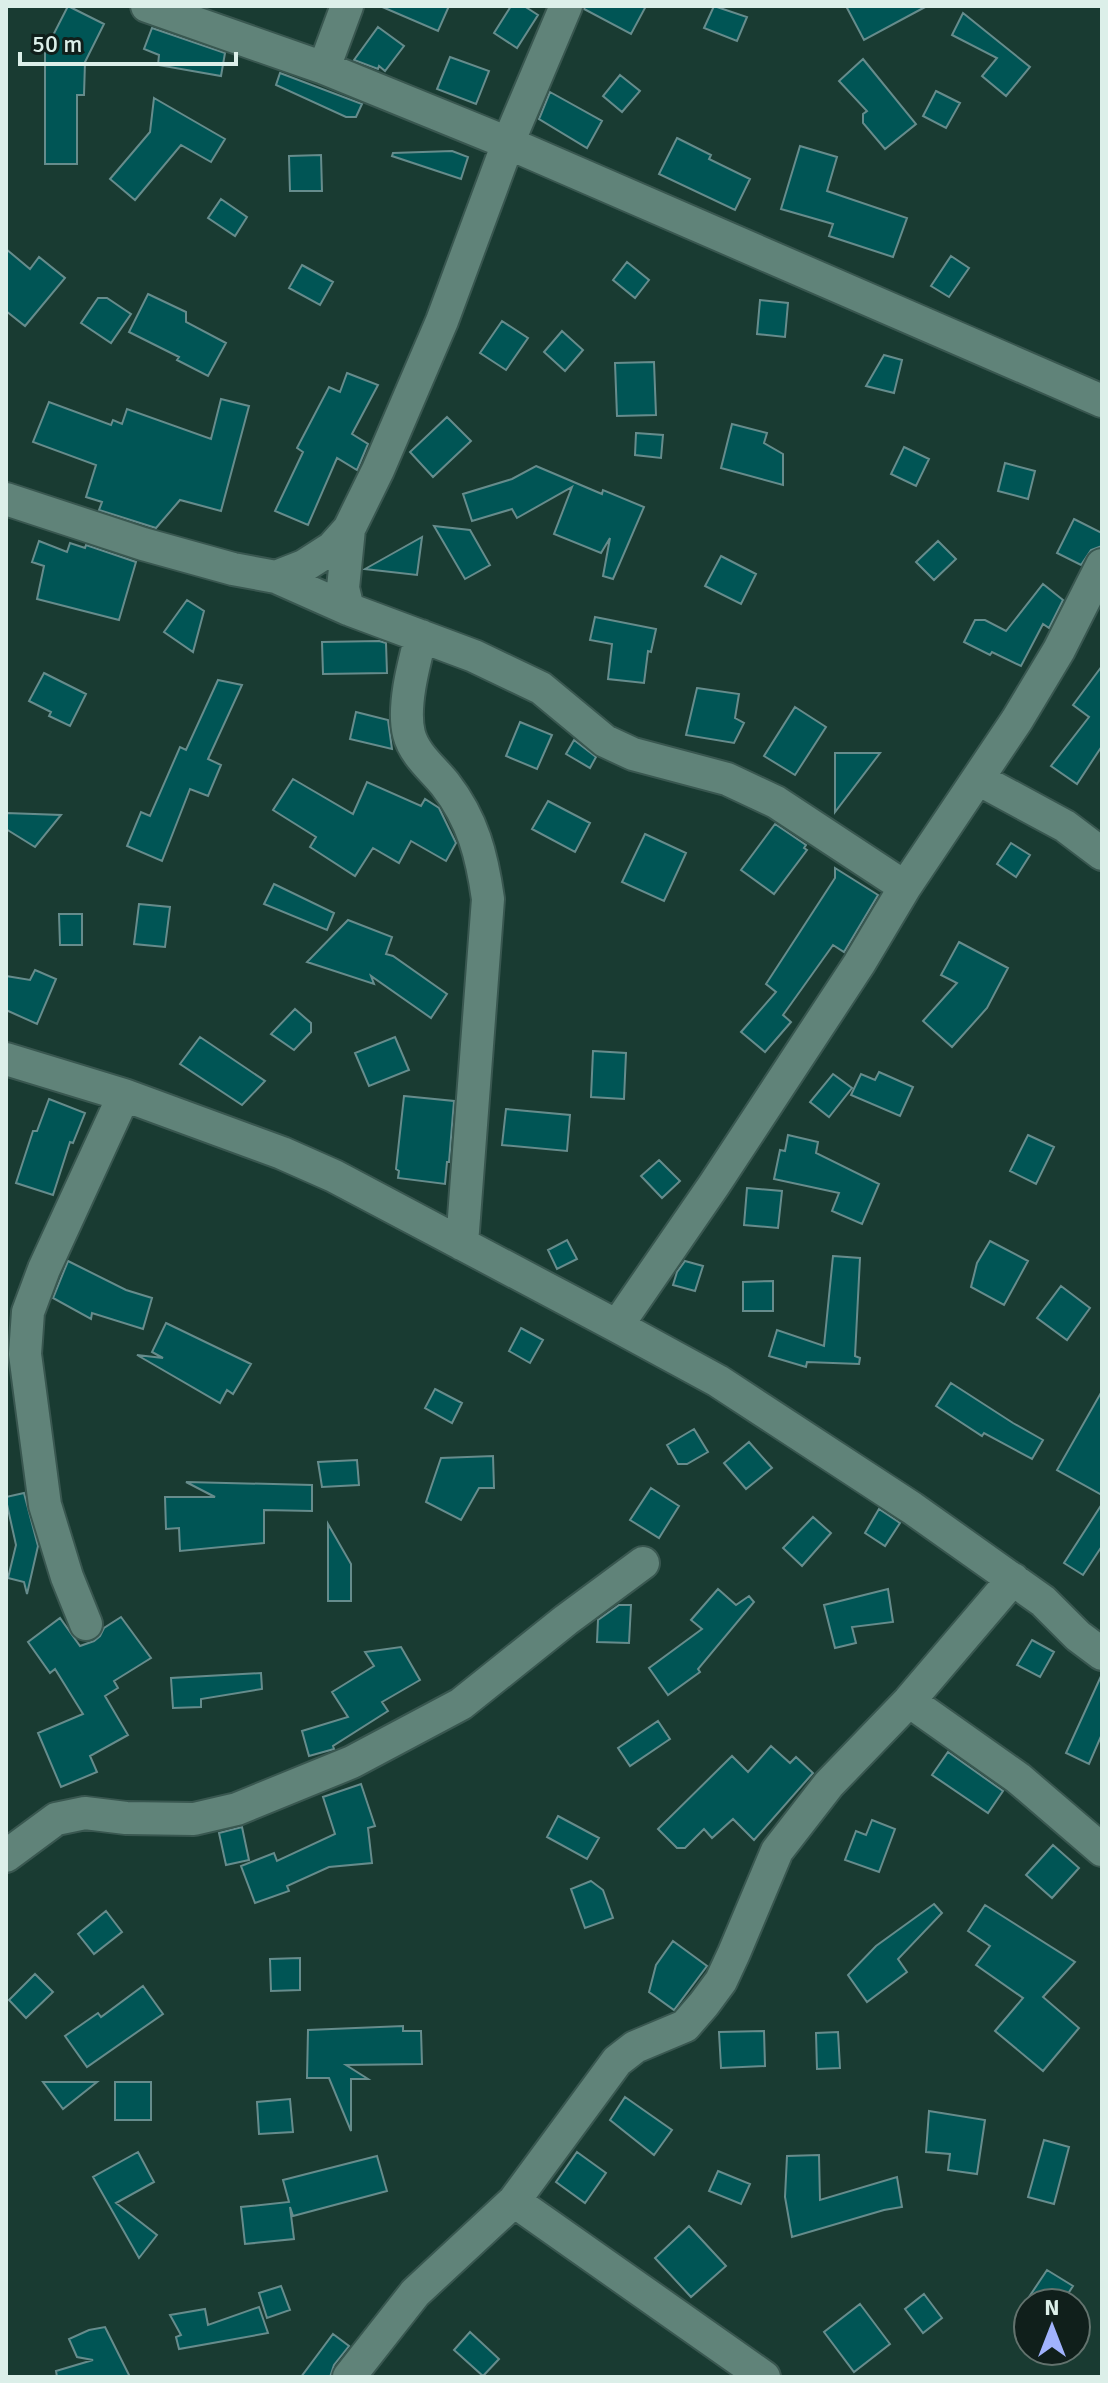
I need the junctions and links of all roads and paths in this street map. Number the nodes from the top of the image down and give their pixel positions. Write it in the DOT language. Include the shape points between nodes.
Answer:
graph roads {
  1 [pos="147,6"];
  2 [pos="347,6"];
  3 [pos="566,6"];
  4 [pos="324,68"];
  5 [pos="508,143"];
  6 [pos="1102,401"];
  7 [pos="6,499"];
  8 [pos="349,529"];
  9 [pos="1102,565"];
  10 [pos="276,577"];
  11 [pos="348,609"];
  12 [pos="421,636"];
  13 [pos="978,779"];
  14 [pos="1102,854"];
  15 [pos="905,887"];
  16 [pos="6,1059"];
  17 [pos="124,1095"];
  18 [pos="462,1244"];
  19 [pos="617,1326"];
  20 [pos="643,1563"];
  21 [pos="1013,1579"];
  22 [pos="86,1624"];
  23 [pos="1102,1654"];
  24 [pos="909,1701"];
  25 [pos="1102,1850"];
  26 [pos="6,1856"];
  27 [pos="514,2201"];
  28 [pos="349,2377"];
  29 [pos="764,2377"];
  1 -- 4 [label="street"];
  2 -- 4 [label="street"];
  3 -- 5 [label="street"];
  4 -- 5 [label="street"];
  5 -- 6 [label="street"];
  5 -- 8 [label="street" via="442,321"];
  7 -- 10 [label="street" via="143,544"];
  8 -- 10 [label="street" via="323,554"];
  8 -- 11 [label="street" via="343,588"];
  9 -- 13 [label="street" via="1059,650"];
  10 -- 11 [label="street"];
  11 -- 12 [label="street"];
  12 -- 15 [label="street" via="541,688 605,741 633,754 727,779 776,802"];
  12 -- 18 [label="street" via="409,686 409,734 465,815 482,854 488,899"];
  13 -- 14 [label="street" via="1065,826"];
  13 -- 15 [label="street"];
  15 -- 19 [label="street"];
  16 -- 17 [label="street"];
  17 -- 18 [label="street" via="282,1153"];
  17 -- 22 [label="street" via="28,1312 25,1354 45,1505"];
  18 -- 19 [label="street"];
  19 -- 21 [label="street" via="730,1389"];
  20 -- 26 [label="street" via="461,1704 352,1762 237,1809 194,1819 85,1813 56,1819"];
  21 -- 23 [label="street"];
  21 -- 24 [label="street"];
  24 -- 25 [label="street" via="1018,1778"];
  24 -- 27 [label="street" via="829,1784 777,1851 721,1981 704,2004 685,2026 635,2047 617,2061"];
  27 -- 28 [label="street" via="415,2293"];
  27 -- 29 [label="street"];
}
